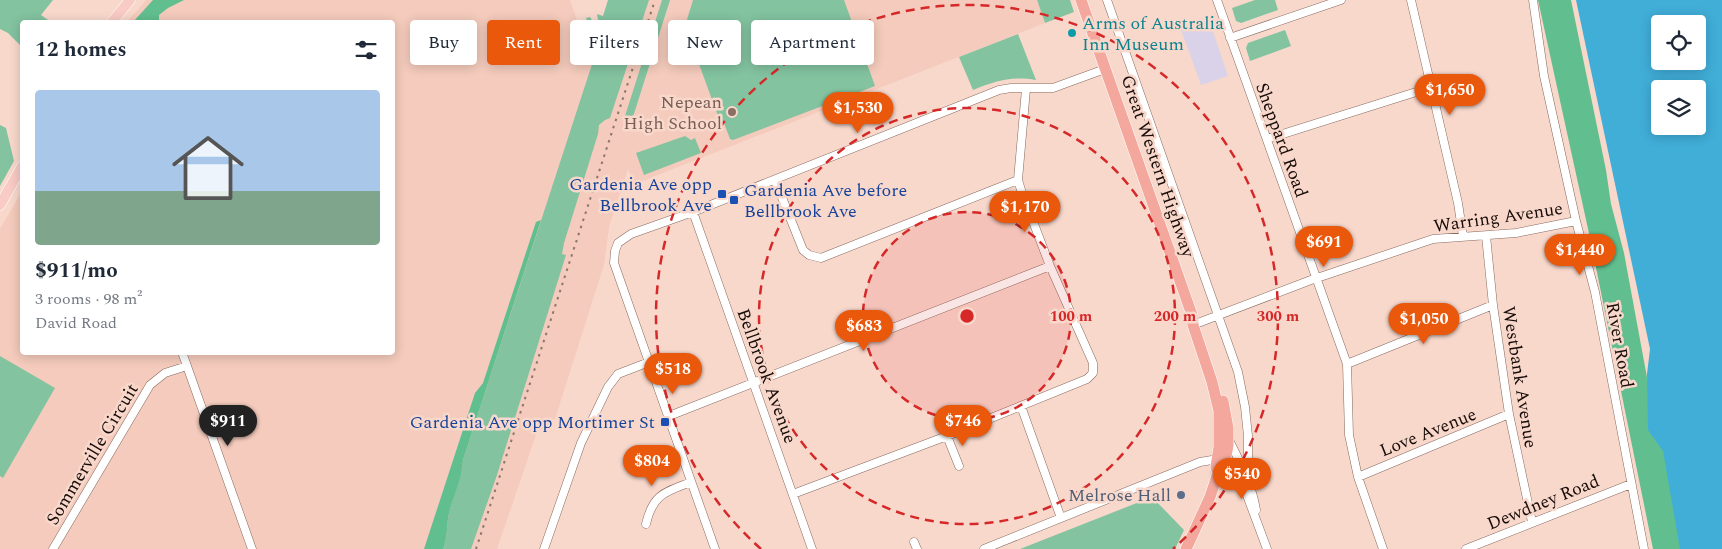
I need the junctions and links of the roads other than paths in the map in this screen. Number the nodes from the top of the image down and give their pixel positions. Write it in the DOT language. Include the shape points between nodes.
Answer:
graph roads {
  1 [pos="130,0"];
  2 [pos="1081,0"];
  3 [pos="1107,0"];
  4 [pos="1218,0"];
  5 [pos="1342,0"];
  6 [pos="1411,0"];
  7 [pos="1533,0"];
  8 [pos="114,20"];
  9 [pos="1230,38"];
  10 [pos="1106,68"];
  11 [pos="1432,87"];
  12 [pos="1026,89"];
  13 [pos="1267,139"];
  14 [pos="20,170"];
  15 [pos="775,180"];
  16 [pos="1018,180"];
  17 [pos="0,205"];
  18 [pos="693,212"];
  19 [pos="1576,220"];
  20 [pos="1463,236"];
  21 [pos="1486,236"];
  22 [pos="1050,266"];
  23 [pos="1315,279"];
  24 [pos="1493,305"];
  25 [pos="1217,315"];
  26 [pos="1195,319"];
  27 [pos="183,355"];
  28 [pos="649,362"];
  29 [pos="1347,364"];
  30 [pos="187,366"];
  31 [pos="753,384"];
  32 [pos="1021,406"];
  33 [pos="1509,414"];
  34 [pos="669,416"];
  35 [pos="947,436"];
  36 [pos="1229,440"];
  37 [pos="1221,461"];
  38 [pos="959,466"];
  39 [pos="1358,477"];
  40 [pos="1248,480"];
  41 [pos="691,482"];
  42 [pos="1631,484"];
  43 [pos="793,494"];
  44 [pos="1256,517"];
  45 [pos="1061,518"];
  46 [pos="1532,522"];
  47 [pos="646,524"];
  48 [pos="53,549"];
  49 [pos="252,549"];
  50 [pos="544,549"];
  51 [pos="715,549"];
  52 [pos="812,549"];
  53 [pos="984,549"];
  54 [pos="1186,549"];
  55 [pos="1267,549"];
  56 [pos="1383,549"];
  57 [pos="1466,549"];
  58 [pos="1644,549"];
  1 -- 8 [label="main road"];
  2 -- 10 [label="highway, Great Western Highway"];
  3 -- 25 [label="street"];
  4 -- 9 [label="street, Sheppard Road"];
  5 -- 9 [label="street"];
  6 -- 11 [label="street"];
  7 -- 19 [label="street, River Road" via="1544,76"];
  9 -- 13 [label="street, Sheppard Road"];
  10 -- 12 [label="street" via="1059,87"];
  10 -- 26 [label="highway, Great Western Highway"];
  11 -- 13 [label="street"];
  11 -- 20 [label="street"];
  12 -- 15 [label="street" via="998,90"];
  12 -- 16 [label="street"];
  13 -- 23 [label="street, Sheppard Road"];
  14 -- 17 [label="main road"];
  15 -- 16 [label="street" via="803,250 821,258"];
  15 -- 18 [label="street"];
  16 -- 22 [label="street"];
  18 -- 28 [label="street" via="632,234 621,240 614,251 614,263"];
  18 -- 31 [label="street, Bellbrook Avenue"];
  19 -- 21 [label="street, Warring Avenue"];
  19 -- 42 [label="street, River Road" via="1595,292"];
  20 -- 21 [label="street, Warring Avenue"];
  20 -- 23 [label="street, Warring Avenue" via="1433,240"];
  21 -- 24 [label="street, Westbank Avenue"];
  22 -- 31 [label="street"];
  22 -- 32 [label="street" via="1093,363 1094,372 1087,379"];
  23 -- 25 [label="street, Warring Avenue"];
  23 -- 29 [label="street, Sheppard Road"];
  24 -- 29 [label="street"];
  24 -- 33 [label="street, Westbank Avenue"];
  25 -- 26 [label="street, Warring Avenue"];
  25 -- 40 [label="street" via="1238,372 1245,407"];
  26 -- 36 [label="highway, Great Western Highway" via="1224,403"];
  26 -- 37 [label="highway, Great Western Highway" via="1193,324 1218,411"];
  27 -- 30 [label="street"];
  28 -- 34 [label="street"];
  28 -- 50 [label="street" via="618,374 608,387 580,443"];
  29 -- 39 [label="street, Sheppard Road" via="1349,435"];
  30 -- 48 [label="street, Sommerville Circuit" via="165,373 150,385"];
  30 -- 49 [label="street"];
  31 -- 34 [label="street"];
  31 -- 43 [label="street, Bellbrook Avenue"];
  32 -- 35 [label="street"];
  32 -- 45 [label="street"];
  33 -- 39 [label="street, Love Avenue"];
  33 -- 46 [label="street, Westbank Avenue"];
  34 -- 41 [label="street"];
  35 -- 38 [label="street"];
  35 -- 43 [label="street"];
  36 -- 37 [label="highway, Great Western Highway"];
  36 -- 40 [label="street"];
  37 -- 44 [label="street" via="1238,472"];
  37 -- 45 [label="street" via="1200,462"];
  37 -- 54 [label="highway, Great Western Highway" via="1210,497"];
  39 -- 56 [label="street, Sheppard Road"];
  40 -- 44 [label="street"];
  41 -- 47 [label="street" via="659,496"];
  41 -- 51 [label="street"];
  42 -- 46 [label="street, Dewdney Road"];
  42 -- 58 [label="street, River Road"];
  43 -- 52 [label="street, Bellbrook Avenue"];
  44 -- 55 [label="street"];
  45 -- 53 [label="street"];
  46 -- 57 [label="street, Dewdney Road"];
}
